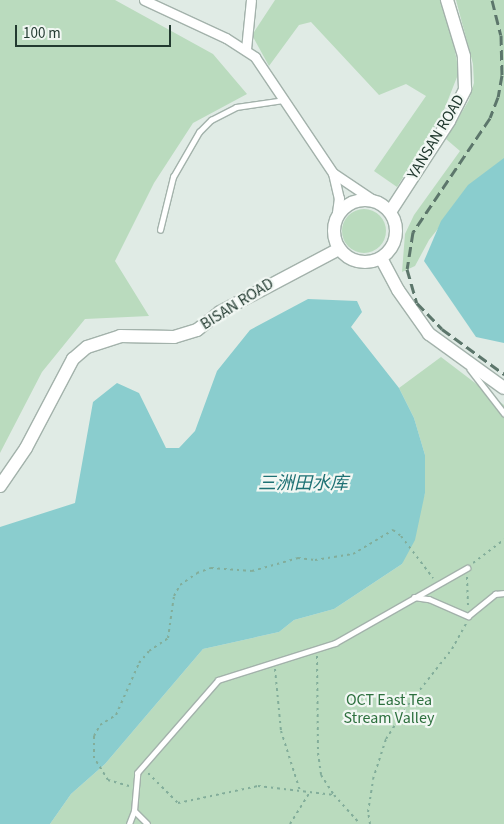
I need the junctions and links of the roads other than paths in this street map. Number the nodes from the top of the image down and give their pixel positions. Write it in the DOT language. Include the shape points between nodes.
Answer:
graph roads {
  1 [pos="144,0"];
  2 [pos="251,0"];
  3 [pos="448,0"];
  4 [pos="246,49"];
  5 [pos="286,100"];
  6 [pos="333,173"];
  7 [pos="376,202"];
  8 [pos="390,212"];
  9 [pos="336,219"];
  10 [pos="160,230"];
  11 [pos="339,249"];
  12 [pos="381,258"];
  13 [pos="461,358"];
  14 [pos="504,388"];
  15 [pos="504,413"];
  16 [pos="0,486"];
  17 [pos="467,568"];
  18 [pos="504,593"];
  19 [pos="411,598"];
  20 [pos="134,811"];
  21 [pos="129,824"];
  22 [pos="148,824"];
  1 -- 4 [label="street"];
  2 -- 4 [label="street"];
  3 -- 8 [label="main road, YANSAN ROAD" via="464,56 465,89 449,121"];
  4 -- 5 [label="street"];
  5 -- 6 [label="street"];
  5 -- 10 [label="lane" via="236,107 211,120 199,132 174,176"];
  6 -- 7 [label="street"];
  6 -- 9 [label="street" via="339,198"];
  7 -- 8 [label="main road"];
  7 -- 9 [label="main road" via="352,202"];
  8 -- 12 [label="main road" via="396,226 395,241"];
  9 -- 11 [label="main road" via="334,234"];
  11 -- 12 [label="main road" via="358,262"];
  11 -- 16 [label="main road, BISAN ROAD" via="220,312 196,330 174,337 120,336 87,347 73,359 26,448"];
  12 -- 13 [label="main road" via="421,325"];
  13 -- 14 [label="main road"];
  13 -- 15 [label="lane"];
  17 -- 19 [label="lane"];
  18 -- 19 [label="lane" via="495,594 468,616 429,599"];
  19 -- 20 [label="lane" via="335,643 218,680 137,773"];
  20 -- 21 [label="lane"];
  20 -- 22 [label="lane"];
}
